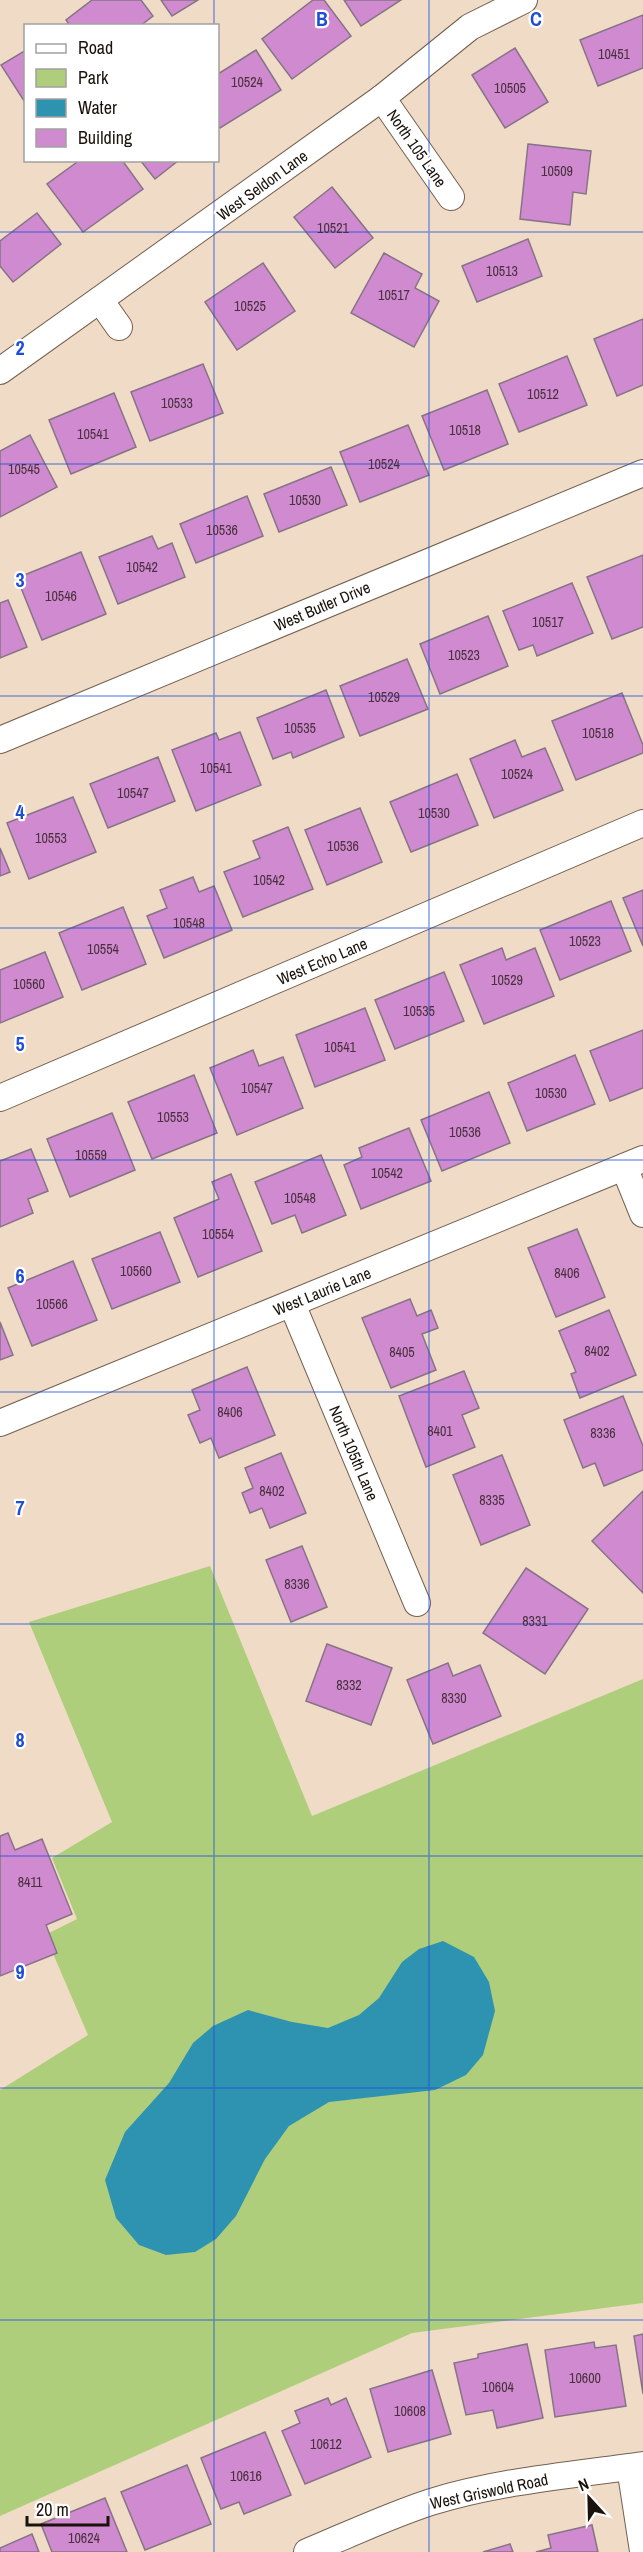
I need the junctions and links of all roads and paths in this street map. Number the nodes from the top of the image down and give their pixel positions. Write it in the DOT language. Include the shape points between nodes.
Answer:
graph roads {
  1 [pos="524,0"];
  2 [pos="382,98"];
  3 [pos="451,197"];
  4 [pos="100,300"];
  5 [pos="119,327"];
  6 [pos="0,371"];
  7 [pos="643,473"];
  8 [pos="0,740"];
  9 [pos="643,824"];
  10 [pos="0,1098"];
  11 [pos="634,1163"];
  12 [pos="643,1214"];
  13 [pos="292,1304"];
  14 [pos="0,1423"];
  15 [pos="417,1603"];
  16 [pos="637,2466"];
  17 [pos="643,2551"];
  18 [pos="307,2552"];
  1 -- 2 [label="street, West Seldon Lane" via="470,27"];
  2 -- 3 [label="street, North 105 Lane"];
  2 -- 4 [label="street, West Seldon Lane"];
  4 -- 5 [label="street"];
  4 -- 6 [label="street, West Seldon Lane"];
  7 -- 8 [label="street, West Butler Drive"];
  9 -- 10 [label="street, West Echo Lane"];
  11 -- 12 [label="street"];
  11 -- 13 [label="street, West Laurie Lane"];
  13 -- 14 [label="street, West Laurie Lane"];
  13 -- 15 [label="street, North 105th Lane"];
  16 -- 17 [label="street"];
  16 -- 18 [label="street, West Griswold Road" via="468,2492 396,2514"];
}
